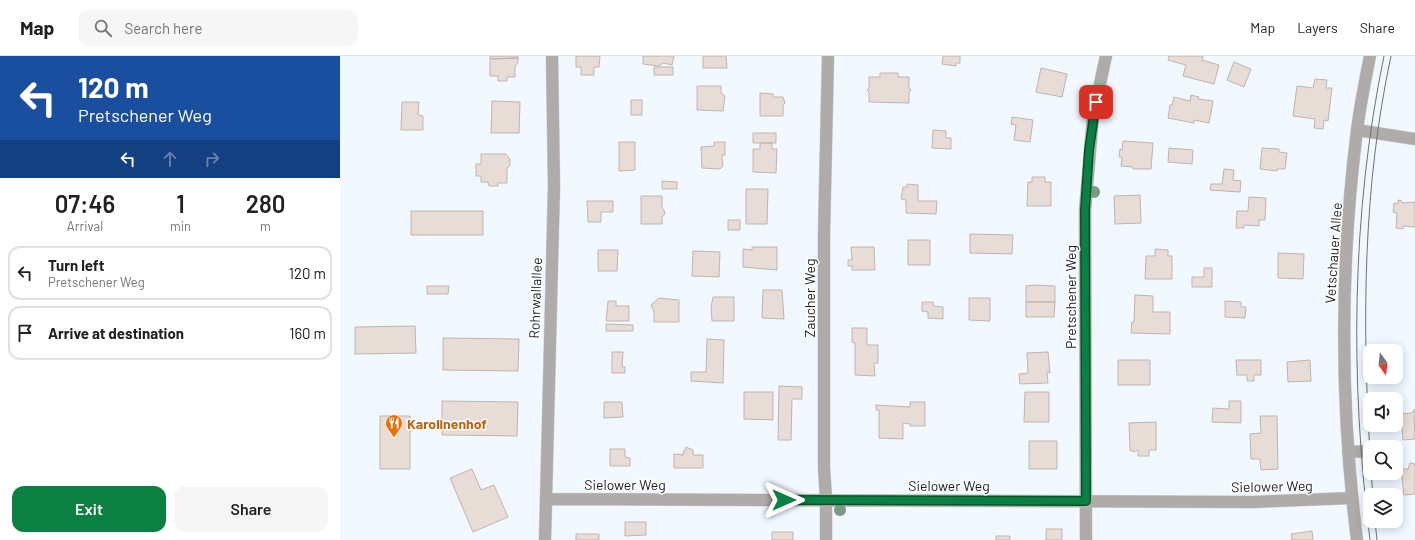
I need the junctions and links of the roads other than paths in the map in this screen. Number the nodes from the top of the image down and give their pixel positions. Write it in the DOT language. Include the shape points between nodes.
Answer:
graph roads {
  1 [pos="552,56"];
  2 [pos="828,56"];
  3 [pos="1106,56"];
  4 [pos="1370,56"];
  5 [pos="1357,130"];
  6 [pos="1415,139"];
  7 [pos="1363,451"];
  8 [pos="1348,452"];
  9 [pos="1352,498"];
  10 [pos="546,499"];
  11 [pos="826,499"];
  12 [pos="1086,501"];
  13 [pos="545,540"];
  14 [pos="826,540"];
  15 [pos="1086,540"];
  16 [pos="1357,540"];
  1 -- 10 [label="street, Rohrwallallee" via="554,186"];
  2 -- 11 [label="street, Zaucher Weg" via="824,235"];
  3 -- 12 [label="street, Pretschener Weg" via="1093,116 1085,210"];
  4 -- 5 [label="street, Vetschauer Allee"];
  5 -- 6 [label="street"];
  5 -- 8 [label="street, Vetschauer Allee" via="1344,279 1344,384"];
  7 -- 8 [label="street"];
  8 -- 9 [label="street, Vetschauer Allee"];
  9 -- 12 [label="street, Sielower Weg" via="1252,502"];
  9 -- 16 [label="street, Vetschauer Allee"];
  10 -- 11 [label="street, Sielower Weg"];
  10 -- 13 [label="street, Rohrwallallee"];
  11 -- 12 [label="street, Sielower Weg"];
  11 -- 14 [label="street, Zaucher Weg"];
  12 -- 15 [label="street, Pretschener Weg"];
}
